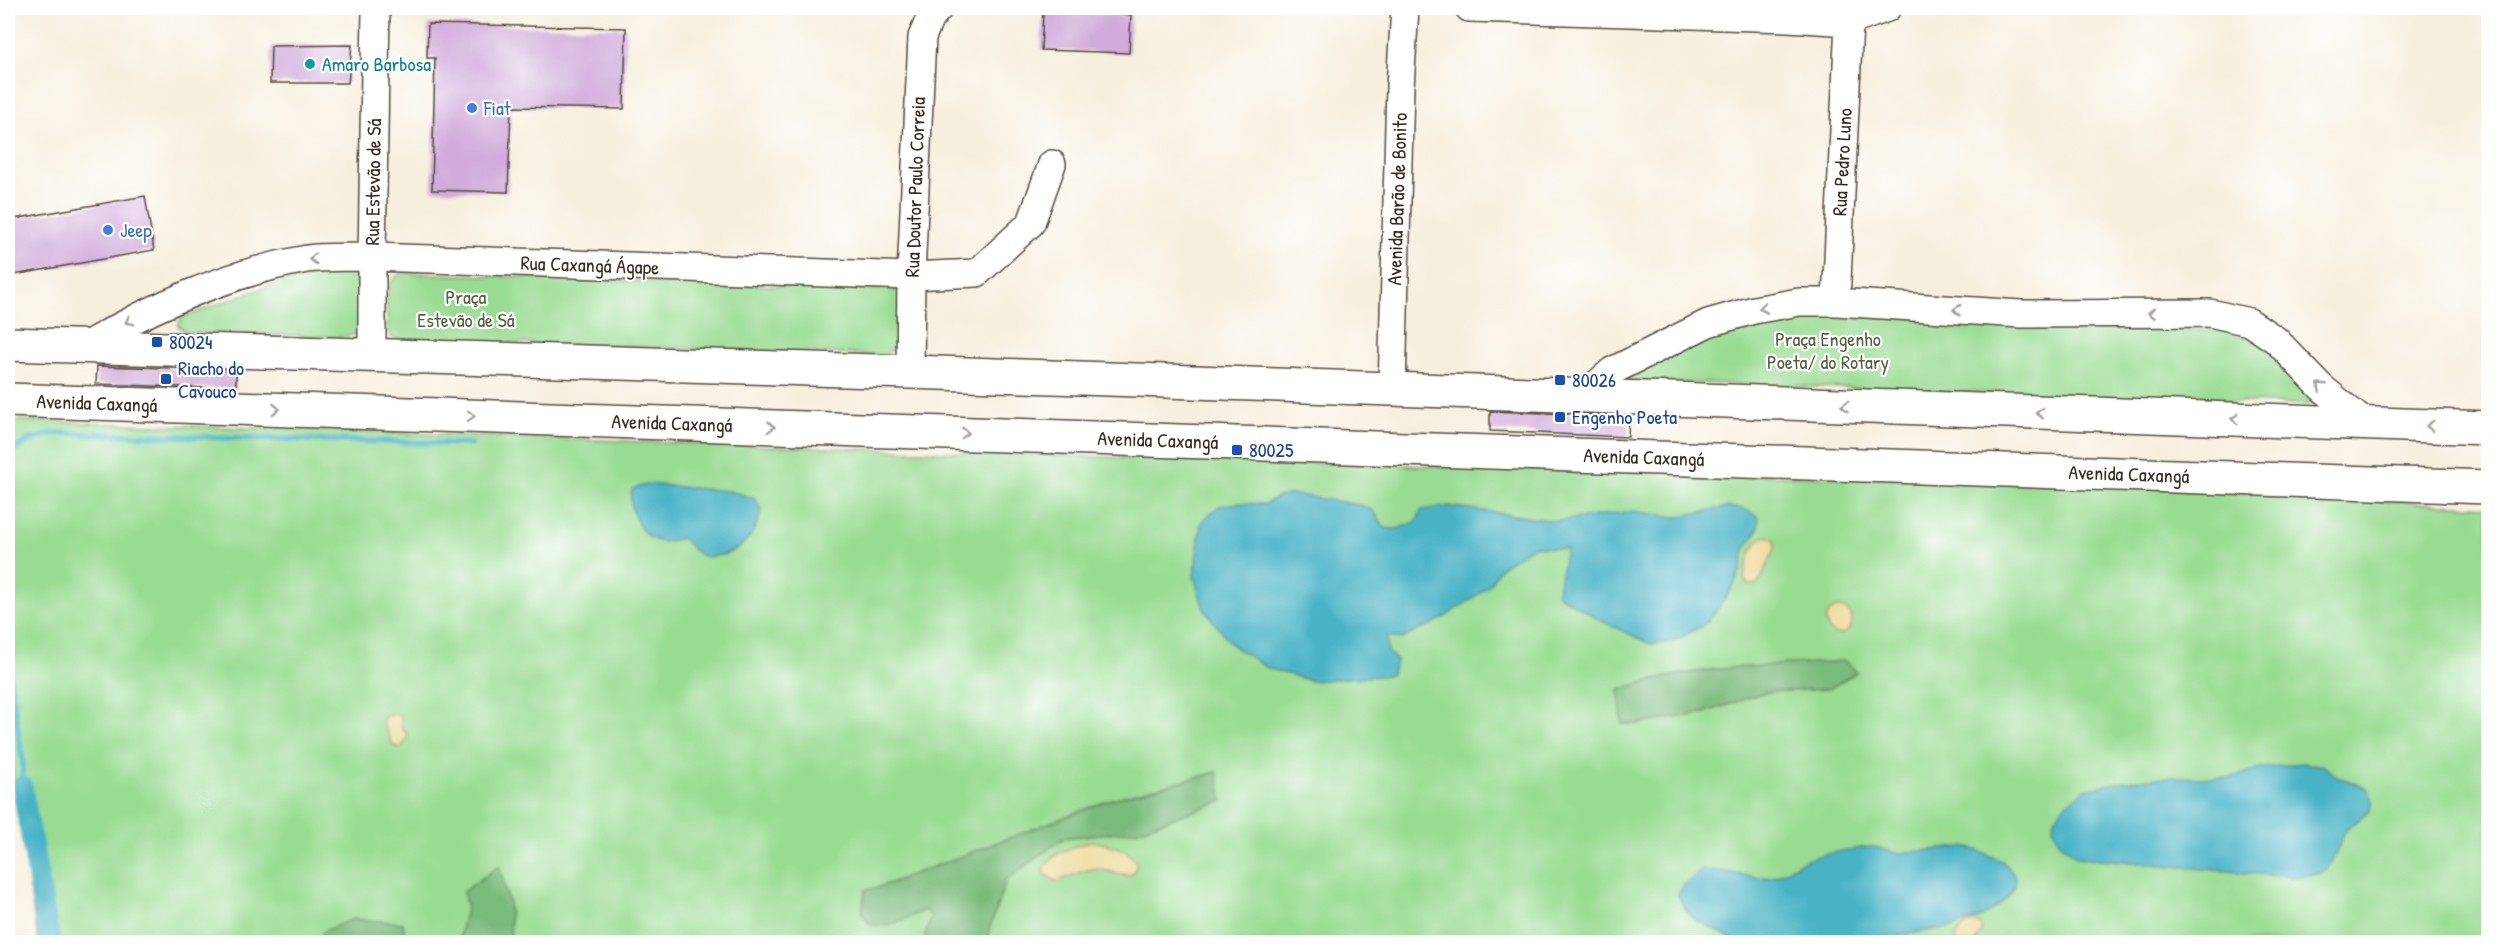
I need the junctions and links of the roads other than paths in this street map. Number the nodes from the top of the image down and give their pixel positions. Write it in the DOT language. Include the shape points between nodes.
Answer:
graph roads {
  1 [pos="376,8"];
  2 [pos="939,8"];
  3 [pos="1405,8"];
  4 [pos="1469,8"];
  5 [pos="1887,8"];
  6 [pos="1849,22"];
  7 [pos="1052,164"];
  8 [pos="372,257"];
  9 [pos="911,276"];
  10 [pos="1836,302"];
  11 [pos="8,344"];
  12 [pos="85,346"];
  13 [pos="372,356"];
  14 [pos="910,372"];
  15 [pos="1392,390"];
  16 [pos="1582,397"];
  17 [pos="8,400"];
  18 [pos="2366,424"];
  19 [pos="2488,428"];
  20 [pos="2488,487"];
  1 -- 8 [label="street, Rua Estevão de Sá"];
  2 -- 9 [label="street, Rua Doutor Paulo Correia" via="922,37"];
  3 -- 15 [label="street, Avenida Barão de Bonito"];
  4 -- 6 [label="street"];
  5 -- 6 [label="street"];
  6 -- 10 [label="street, Rua Pedro Luno"];
  7 -- 9 [label="street, Rua Caxangá Ágape" via="1031,223 977,273"];
  8 -- 9 [label="street, Rua Caxangá Ágape"];
  8 -- 12 [label="street, Rua Caxangá Ágape, one-way" via="309,259 255,271 195,290"];
  8 -- 13 [label="street, Rua Estevão de Sá"];
  9 -- 14 [label="street, Rua Doutor Paulo Correia"];
  10 -- 16 [label="street, one-way" via="1788,304 1708,323 1612,371"];
  18 -- 10 [label="street, one-way" via="2321,387 2277,340 2248,322 2210,313 2021,314"];
  11 -- 12 [label="main road"];
  12 -- 13 [label="main road"];
  13 -- 14 [label="main road"];
  14 -- 15 [label="main road"];
  15 -- 16 [label="main road"];
  18 -- 16 [label="main road, one-way"];
  17 -- 20 [label="main road, Avenida Caxangá, one-way"];
  19 -- 18 [label="main road, one-way"];
}
